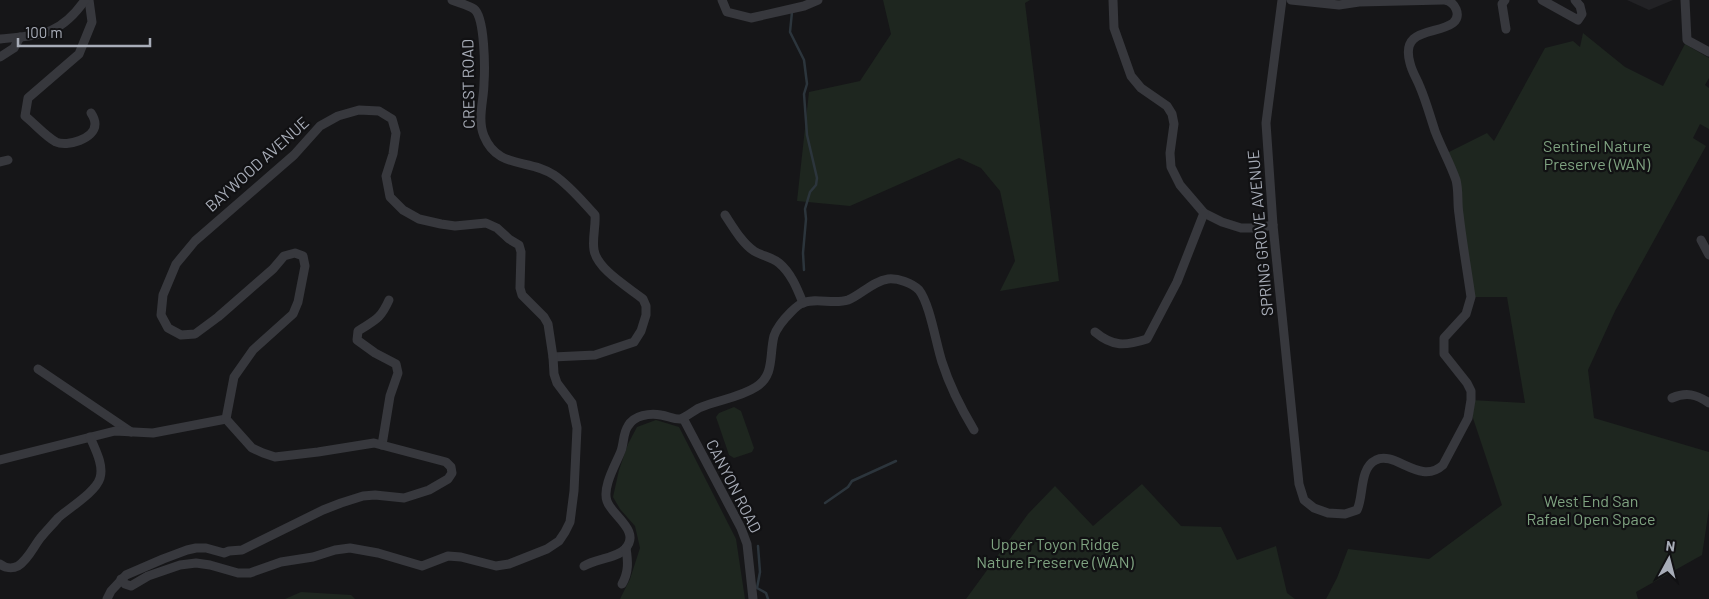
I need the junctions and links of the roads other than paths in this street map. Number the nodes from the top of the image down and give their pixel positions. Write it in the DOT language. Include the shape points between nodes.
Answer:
graph roads {
  1 [pos="85,0"];
  2 [pos="89,0"];
  3 [pos="452,0"];
  4 [pos="722,0"];
  5 [pos="818,0"];
  6 [pos="1113,0"];
  7 [pos="1282,0"];
  8 [pos="1291,0"];
  9 [pos="1444,0"];
  10 [pos="1505,0"];
  11 [pos="1542,0"];
  12 [pos="1575,0"];
  13 [pos="1685,0"];
  14 [pos="790,4"];
  15 [pos="1506,29"];
  16 [pos="20,37"];
  17 [pos="0,39"];
  18 [pos="1709,52"];
  19 [pos="0,57"];
  20 [pos="91,113"];
  21 [pos="1204,213"];
  22 [pos="726,214"];
  23 [pos="1273,225"];
  24 [pos="1701,240"];
  25 [pos="1709,255"];
  26 [pos="389,300"];
  27 [pos="803,302"];
  28 [pos="1095,332"];
  29 [pos="553,357"];
  30 [pos="38,369"];
  31 [pos="1672,398"];
  32 [pos="1709,403"];
  33 [pos="683,418"];
  34 [pos="226,419"];
  35 [pos="974,430"];
  36 [pos="131,432"];
  37 [pos="90,437"];
  38 [pos="382,445"];
  39 [pos="0,460"];
  40 [pos="626,548"];
  41 [pos="0,564"];
  42 [pos="584,566"];
  43 [pos="121,579"];
  44 [pos="622,584"];
  45 [pos="107,599"];
  46 [pos="753,599"];
  1 -- 16 [label="street" via="75,15 59,28"];
  2 -- 20 [label="street" via="92,22 79,54 28,98 25,116 57,142 66,143 84,139 94,131 96,124"];
  3 -- 29 [label="street, CREST ROAD" via="474,9 479,15 484,83 481,120 489,146 505,160 553,174 596,214 595,257 600,266 643,299 646,306 641,331 634,342 595,355"];
  4 -- 14 [label="street" via="727,12 751,18"];
  5 -- 14 [label="street" via="804,6"];
  6 -- 21 [label="street" via="1114,28 1131,76 1172,114 1171,167 1180,185"];
  7 -- 23 [label="street, SPRING GROVE AVENUE" via="1266,123"];
  8 -- 9 [label="street" via="1339,6 1359,2"];
  9 -- 23 [label="street, SPRING GROVE AVENUE" via="1456,6 1456,20 1419,35 1412,41 1408,56 1457,186 1471,297 1468,310 1444,338 1443,348 1447,360 1471,391 1470,409 1438,470 1423,472 1391,460 1376,460 1365,473 1357,510 1345,514 1314,508 1304,500 1299,484"];
  10 -- 15 [label="street" via="1502,4"];
  11 -- 12 [label="street" via="1578,20 1582,14"];
  13 -- 18 [label="street" via="1687,40"];
  16 -- 17 [label="street"];
  16 -- 19 [label="street" via="14,48"];
  21 -- 23 [label="street" via="1241,228"];
  21 -- 28 [label="street" via="1177,282 1146,339 1119,344 1105,341"];
  22 -- 27 [label="street" via="753,251 779,263 787,272"];
  24 -- 25 [label="street"];
  26 -- 38 [label="street" via="377,320 358,331 357,340 396,364 398,373 390,396"];
  27 -- 33 [label="street" via="777,329 770,371 759,385 699,408"];
  27 -- 35 [label="street" via="846,300 888,279 915,287 924,299 942,363"];
  29 -- 34 [label="street, BAYWOOD AVENUE" via="548,324 522,296 522,252 519,245 486,223 441,224 419,219 404,210 390,197 386,176 396,134 392,119 379,110 359,110 320,126 294,155 195,241 176,264 163,294 161,315 168,328 181,334 195,334 273,270 284,256 295,253 303,256 304,278 296,308 253,350 234,377"];
  29 -- 43 [label="street, BAYWOOD AVENUE" via="555,378 572,403 577,428 577,457 570,522 559,541 547,549 496,566 461,556 448,556 422,566 350,548 281,562 250,573 238,574 196,563 162,571 131,586"];
  30 -- 36 [label="street"];
  31 -- 32 [label="street" via="1690,394"];
  33 -- 40 [label="street" via="642,415 626,428 606,498 630,534"];
  33 -- 46 [label="street, CANYON ROAD" via="741,528 747,544"];
  34 -- 36 [label="street" via="153,434"];
  34 -- 38 [label="street" via="252,448 275,457 374,443"];
  36 -- 37 [label="street" via="115,431"];
  37 -- 39 [label="street"];
  37 -- 41 [label="street" via="99,460 100,480 59,517 17,567"];
  38 -- 43 [label="street" via="446,462 452,467 452,473 429,490 404,498 375,495 341,503 242,550 224,553 206,548 187,550"];
  40 -- 42 [label="street" via="621,553"];
  40 -- 44 [label="street" via="628,562"];
  43 -- 45 [label="street"];
}
